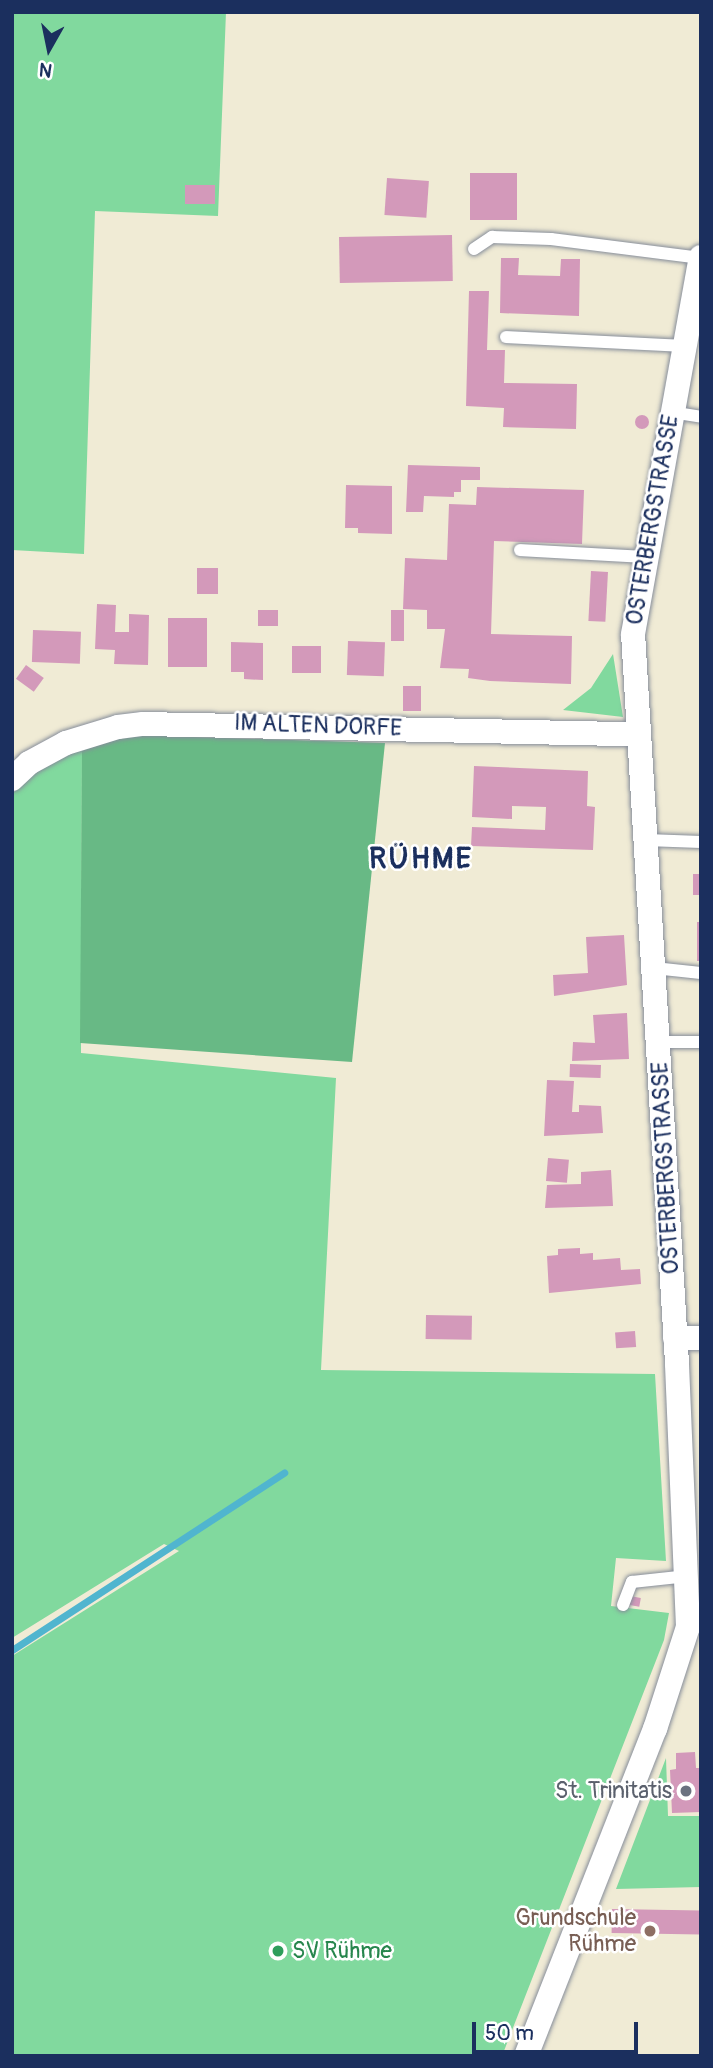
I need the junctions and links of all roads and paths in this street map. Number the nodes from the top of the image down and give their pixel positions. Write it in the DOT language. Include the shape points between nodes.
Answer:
graph roads {
  1 [pos="474,249"];
  2 [pos="701,258"];
  3 [pos="506,337"];
  4 [pos="684,346"];
  5 [pos="671,412"];
  6 [pos="701,417"];
  7 [pos="520,550"];
  8 [pos="644,557"];
  9 [pos="638,734"];
  10 [pos="12,779"];
  11 [pos="646,840"];
  12 [pos="701,842"];
  13 [pos="654,968"];
  14 [pos="701,973"];
  15 [pos="659,1042"];
  16 [pos="701,1042"];
  17 [pos="675,1338"];
  18 [pos="701,1338"];
  19 [pos="693,1588"];
  20 [pos="623,1605"];
  21 [pos="526,2056"];
  1 -- 2 [label="lane" via="492,237"];
  2 -- 4 [label="street, OSTERBERGSTRASSE"];
  3 -- 4 [label="lane"];
  4 -- 5 [label="street, OSTERBERGSTRASSE"];
  5 -- 6 [label="lane"];
  5 -- 8 [label="street, OSTERBERGSTRASSE"];
  7 -- 8 [label="lane"];
  8 -- 9 [label="street, OSTERBERGSTRASSE" via="633,635"];
  9 -- 10 [label="street, IM ALTEN DORFE" via="143,724 66,743 29,763"];
  9 -- 11 [label="street, OSTERBERGSTRASSE"];
  11 -- 12 [label="lane"];
  11 -- 13 [label="street, OSTERBERGSTRASSE"];
  13 -- 14 [label="lane"];
  13 -- 15 [label="street, OSTERBERGSTRASSE"];
  15 -- 16 [label="lane"];
  15 -- 17 [label="street, OSTERBERGSTRASSE"];
  17 -- 18 [label="street"];
  17 -- 19 [label="street, OSTERBERGSTRASSE"];
  19 -- 20 [label="lane" via="632,1582"];
  19 -- 21 [label="street, OSTERBERGSTRASSE" via="688,1627 672,1682"];
}
